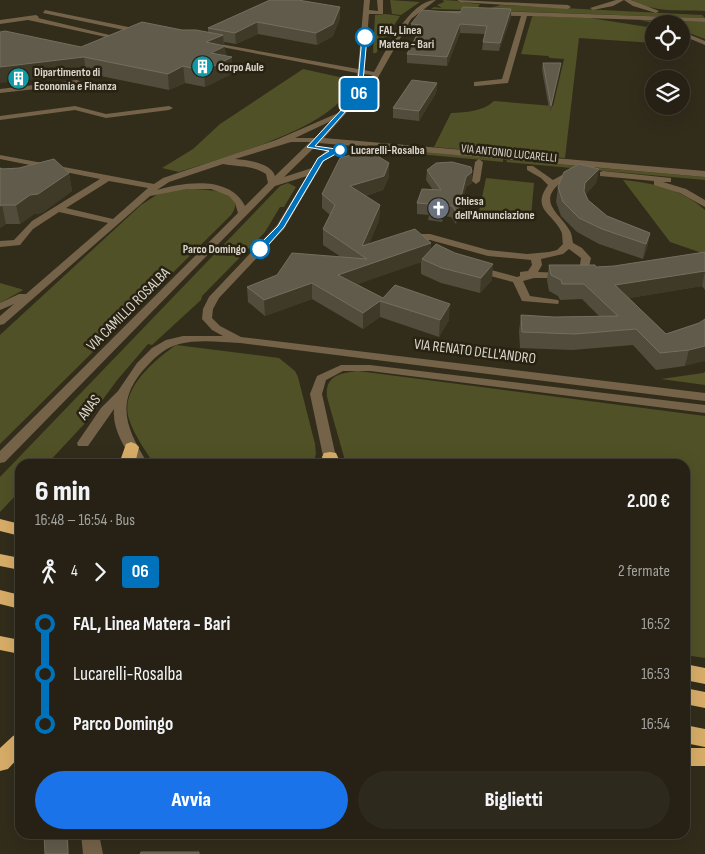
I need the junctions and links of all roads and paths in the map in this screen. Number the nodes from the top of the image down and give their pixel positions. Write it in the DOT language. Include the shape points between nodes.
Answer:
graph roads {
  1 [pos="367,0"];
  2 [pos="380,0"];
  3 [pos="433,0"];
  4 [pos="460,0"];
  5 [pos="621,0"];
  6 [pos="627,0"];
  7 [pos="490,3"];
  8 [pos="574,7"];
  9 [pos="583,8"];
  10 [pos="592,8"];
  11 [pos="620,9"];
  12 [pos="629,10"];
  13 [pos="656,11"];
  14 [pos="665,11"];
  15 [pos="44,12"];
  16 [pos="367,12"];
  17 [pos="684,12"];
  18 [pos="492,13"];
  19 [pos="705,13"];
  20 [pos="56,14"];
  21 [pos="524,14"];
  22 [pos="412,15"];
  23 [pos="602,17"];
  24 [pos="28,18"];
  25 [pos="705,20"];
  26 [pos="0,22"];
  27 [pos="645,24"];
  28 [pos="132,30"];
  29 [pos="151,33"];
  30 [pos="115,37"];
  31 [pos="690,37"];
  32 [pos="198,42"];
  33 [pos="705,43"];
  34 [pos="99,44"];
  35 [pos="363,58"];
  36 [pos="291,59"];
  37 [pos="377,60"];
  38 [pos="305,61"];
  39 [pos="281,64"];
  40 [pos="361,76"];
  41 [pos="374,76"];
  42 [pos="77,82"];
  43 [pos="478,84"];
  44 [pos="0,92"];
  45 [pos="359,93"];
  46 [pos="169,108"];
  47 [pos="343,113"];
  48 [pos="0,118"];
  49 [pos="318,140"];
  50 [pos="278,142"];
  51 [pos="310,147"];
  52 [pos="347,148"];
  53 [pos="0,157"];
  54 [pos="479,162"];
  55 [pos="563,162"];
  56 [pos="214,164"];
  57 [pos="705,165"];
  58 [pos="530,168"];
  59 [pos="316,169"];
  60 [pos="603,170"];
  61 [pos="578,172"];
  62 [pos="705,174"];
  63 [pos="109,177"];
  64 [pos="638,177"];
  65 [pos="476,182"];
  66 [pos="705,183"];
  67 [pos="273,184"];
  68 [pos="552,185"];
  69 [pos="155,186"];
  70 [pos="137,201"];
  71 [pos="705,204"];
  72 [pos="58,209"];
  73 [pos="243,213"];
  74 [pos="113,222"];
  75 [pos="422,236"];
  76 [pos="397,242"];
  77 [pos="0,244"];
  78 [pos="568,244"];
  79 [pos="429,248"];
  80 [pos="468,249"];
  81 [pos="535,256"];
  82 [pos="463,265"];
  83 [pos="532,272"];
  84 [pos="583,276"];
  85 [pos="517,280"];
  86 [pos="37,289"];
  87 [pos="554,302"];
  88 [pos="0,307"];
  89 [pos="0,322"];
  90 [pos="240,340"];
  91 [pos="122,393"];
  92 [pos="705,397"];
  93 [pos="705,409"];
  94 [pos="83,443"];
  95 [pos="131,447"];
  96 [pos="0,459"];
  97 [pos="128,459"];
  98 [pos="139,459"];
  99 [pos="329,459"];
  100 [pos="15,522"];
  101 [pos="0,524"];
  102 [pos="15,528"];
  103 [pos="0,560"];
  104 [pos="15,563"];
  105 [pos="0,597"];
  106 [pos="15,601"];
  107 [pos="0,643"];
  108 [pos="15,646"];
  109 [pos="690,673"];
  110 [pos="705,676"];
  111 [pos="690,697"];
  112 [pos="705,700"];
  113 [pos="690,735"];
  114 [pos="705,738"];
  115 [pos="15,747"];
  116 [pos="690,757"];
  117 [pos="705,757"];
  118 [pos="0,762"];
  119 [pos="91,839"];
  120 [pos="93,854"];
  1 -- 16 [label="street"];
  2 -- 16 [label="street" via="381,13"];
  3 -- 22 [label="street"];
  4 -- 7 [label="street"];
  5 -- 10 [label="street"];
  6 -- 13 [label="street"];
  7 -- 8 [label="street"];
  7 -- 18 [label="street" via="484,9"];
  9 -- 10 [label="street"];
  10 -- 11 [label="street"];
  12 -- 13 [label="street"];
  13 -- 14 [label="street"];
  15 -- 20 [label="street"];
  16 -- 35 [label="street"];
  17 -- 19 [label="street"];
  18 -- 21 [label="street"];
  18 -- 22 [label="street"];
  20 -- 24 [label="street"];
  20 -- 28 [label="street"];
  21 -- 23 [label="street"];
  21 -- 43 [label="street" via="504,81"];
  22 -- 37 [label="street, VIA CAMILLO ROSALBA"];
  23 -- 25 [label="street"];
  23 -- 27 [label="street"];
  24 -- 26 [label="street"];
  24 -- 30 [label="street"];
  28 -- 29 [label="street"];
  28 -- 30 [label="street"];
  30 -- 34 [label="street"];
  31 -- 33 [label="street"];
  32 -- 36 [label="street"];
  35 -- 37 [label="street"];
  35 -- 40 [label="street"];
  36 -- 38 [label="street"];
  36 -- 39 [label="street"];
  37 -- 41 [label="street, VIA CAMILLO ROSALBA"];
  38 -- 40 [label="street"];
  38 -- 40 [label="street" via="295,67"];
  40 -- 41 [label="street"];
  40 -- 45 [label="street"];
  41 -- 45 [label="street, VIA CAMILLO ROSALBA" via="368,88"];
  42 -- 44 [label="street"];
  45 -- 47 [label="street, VIA CAMILLO ROSALBA"];
  46 -- 48 [label="street" via="106,116 75,108"];
  47 -- 49 [label="street, VIA CAMILLO ROSALBA"];
  47 -- 50 [label="street"];
  49 -- 50 [label="street, VIA ANTONIO LUCARELLI"];
  49 -- 51 [label="street, VIA CAMILLO ROSALBA"];
  49 -- 52 [label="street, VIA ANTONIO LUCARELLI"];
  50 -- 56 [label="street"];
  51 -- 52 [label="street, VIA ANTONIO LUCARELLI"];
  51 -- 67 [label="street, VIA CAMILLO ROSALBA"];
  52 -- 54 [label="street, VIA ANTONIO LUCARELLI"];
  52 -- 55 [label="street, VIA ANTONIO LUCARELLI"];
  52 -- 59 [label="street" via="324,156"];
  53 -- 63 [label="street"];
  54 -- 58 [label="street, VIA ANTONIO LUCARELLI"];
  54 -- 65 [label="street"];
  55 -- 57 [label="street" via="626,160"];
  55 -- 60 [label="street, VIA ANTONIO LUCARELLI"];
  56 -- 67 [label="street" via="231,162 260,167 270,173"];
  56 -- 69 [label="street"];
  58 -- 61 [label="street, VIA ANTONIO LUCARELLI"];
  58 -- 68 [label="street"];
  59 -- 67 [label="street"];
  59 -- 90 [label="street" via="281,227 214,297 208,309 207,319 216,328"];
  60 -- 61 [label="street, VIA ANTONIO LUCARELLI"];
  60 -- 62 [label="street, VIA ANTONIO LUCARELLI"];
  60 -- 64 [label="street, VIA ANTONIO LUCARELLI"];
  61 -- 68 [label="street"];
  63 -- 69 [label="street"];
  63 -- 72 [label="street"];
  64 -- 66 [label="street, VIA ANTONIO LUCARELLI"];
  64 -- 71 [label="street" via="683,191"];
  67 -- 73 [label="street, VIA CAMILLO ROSALBA"];
  68 -- 78 [label="street" via="546,194 546,204 566,233"];
  69 -- 70 [label="street"];
  70 -- 73 [label="street" via="170,188 213,187 239,200"];
  70 -- 74 [label="street"];
  72 -- 74 [label="street"];
  72 -- 77 [label="street" via="29,227 17,243"];
  73 -- 96 [label="street, VIA CAMILLO ROSALBA"];
  74 -- 86 [label="street"];
  75 -- 76 [label="street"];
  75 -- 79 [label="street"];
  75 -- 80 [label="street"];
  78 -- 81 [label="street" via="548,256"];
  78 -- 83 [label="street" via="586,258 584,267"];
  80 -- 81 [label="street"];
  80 -- 83 [label="street" via="464,257 500,270"];
  81 -- 83 [label="street" via="537,265"];
  82 -- 85 [label="street"];
  83 -- 84 [label="street"];
  83 -- 85 [label="street"];
  85 -- 87 [label="street" via="526,299"];
  86 -- 88 [label="street"];
  86 -- 89 [label="street"];
  90 -- 91 [label="street, ANAS" via="175,341 144,362"];
  90 -- 92 [label="street, VIA RENATO DELL'ANDRO"];
  91 -- 94 [label="street, ANAS"];
  91 -- 95 [label="street" via="119,416"];
  93 -- 99 [label="street, VIA RENATO DELL'ANDRO" via="370,368 341,368 321,378 316,394"];
  95 -- 97 [label="highway"];
  95 -- 98 [label="street"];
  100 -- 101 [label="highway"];
  101 -- 102 [label="highway"];
  103 -- 104 [label="highway"];
  105 -- 106 [label="highway"];
  107 -- 108 [label="highway"];
  109 -- 110 [label="highway"];
  111 -- 112 [label="highway"];
  113 -- 114 [label="highway"];
  115 -- 118 [label="highway"];
  116 -- 117 [label="highway"];
  119 -- 120 [label="street"];
}
